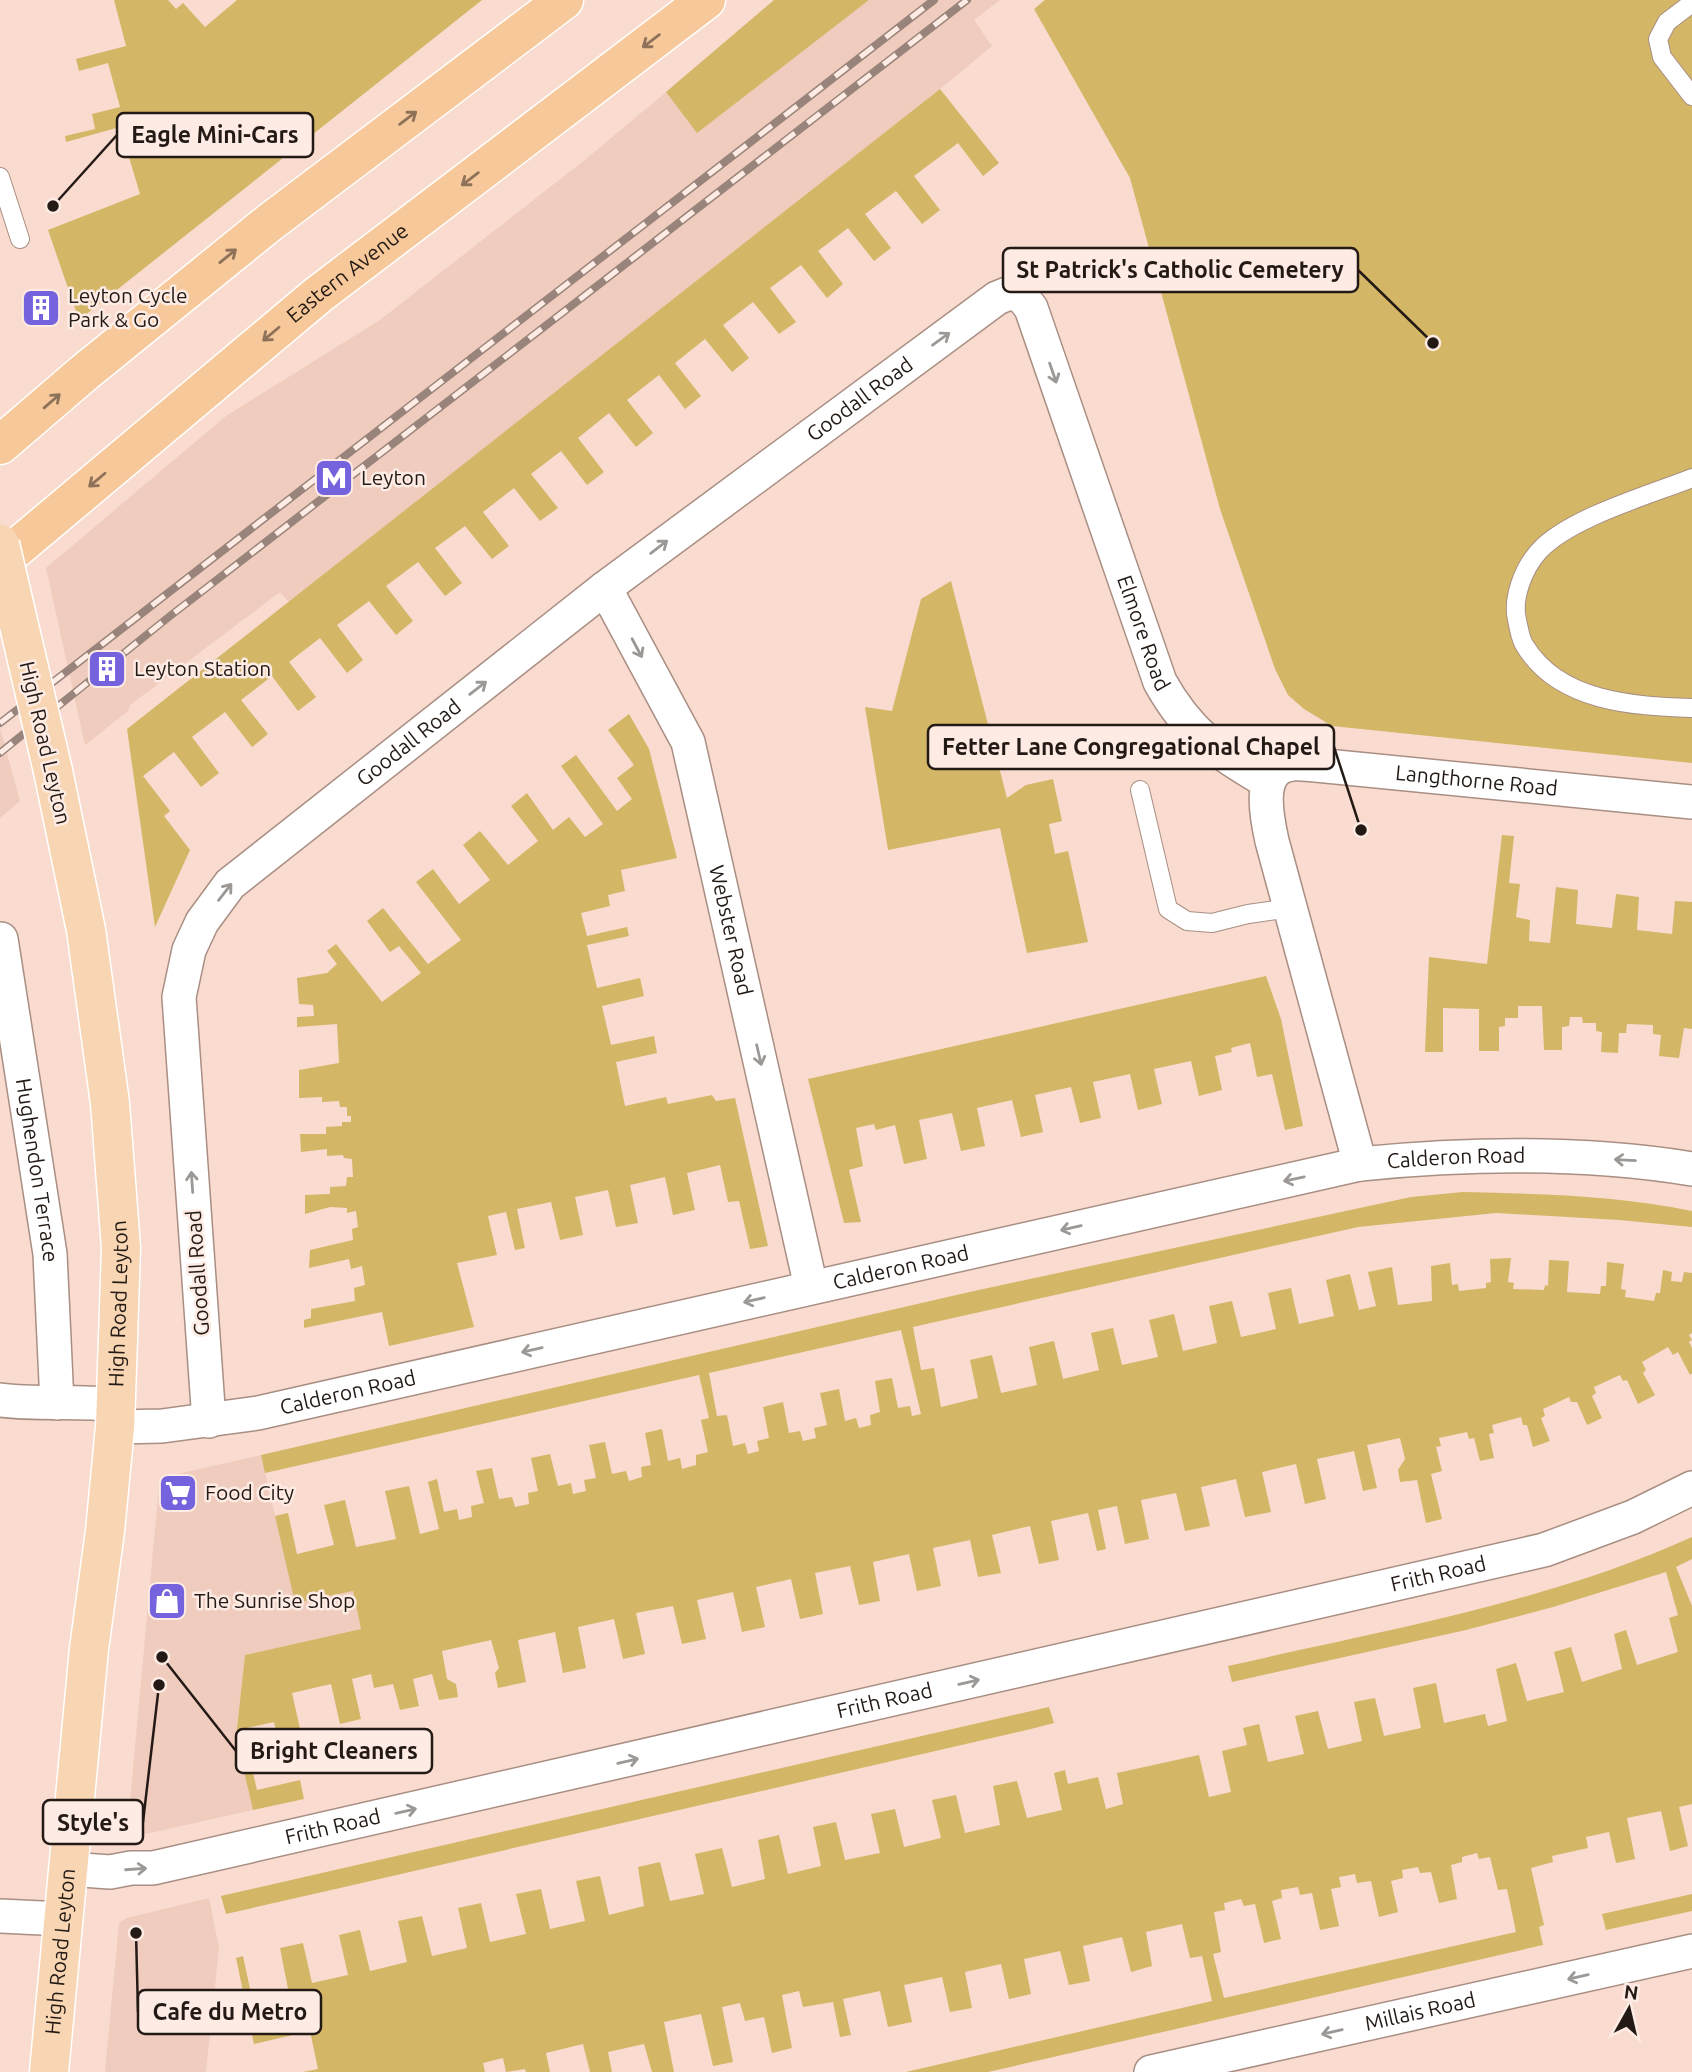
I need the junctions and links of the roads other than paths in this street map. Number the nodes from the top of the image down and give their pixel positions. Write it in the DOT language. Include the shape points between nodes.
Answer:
graph roads {
  1 [pos="564,0"];
  2 [pos="706,0"];
  3 [pos="1692,3"];
  4 [pos="1692,96"];
  5 [pos="0,177"];
  6 [pos="20,239"];
  7 [pos="1031,308"];
  8 [pos="0,445"];
  9 [pos="1692,478"];
  10 [pos="0,544"];
  11 [pos="0,562"];
  12 [pos="605,588"];
  13 [pos="1692,708"];
  14 [pos="1268,782"];
  15 [pos="1140,790"];
  16 [pos="1692,802"];
  17 [pos="1290,908"];
  18 [pos="1,939"];
  19 [pos="1360,1164"];
  20 [pos="1692,1169"];
  21 [pos="811,1287"];
  22 [pos="0,1400"];
  23 [pos="57,1403"];
  24 [pos="116,1416"];
  25 [pos="209,1421"];
  26 [pos="1692,1488"];
  27 [pos="68,1869"];
  28 [pos="0,1916"];
  29 [pos="63,1919"];
  30 [pos="1692,1951"];
  31 [pos="49,2072"];
  32 [pos="1150,2072"];
  8 -- 1 [label="highway, one-way" via="269,223"];
  2 -- 11 [label="highway, Eastern Avenue, one-way" via="317,295"];
  3 -- 4 [label="lane" via="1667,22 1658,39 1662,57"];
  5 -- 6 [label="lane"];
  12 -- 7 [label="street, Goodall Road, one-way" via="997,298 1020,295"];
  7 -- 14 [label="street, Elmore Road, one-way" via="1160,682 1177,712 1202,738"];
  9 -- 13 [label="lane" via="1606,511 1567,530 1539,551 1520,582 1515,612 1523,644 1543,669 1574,691 1618,701"];
  10 -- 24 [label="main road, High Road Leyton, bridge" via="86,930 110,1103 121,1248"];
  12 -- 21 [label="street, Webster Road, one-way" via="688,742"];
  25 -- 12 [label="street, Goodall Road, one-way" via="179,997 202,922 230,884"];
  14 -- 16 [label="street, Langthorne Road" via="1290,764"];
  14 -- 17 [label="street" via="1268,822"];
  15 -- 17 [label="lane" via="1168,909 1187,920 1212,923"];
  17 -- 19 [label="street"];
  18 -- 23 [label="street, Hughendon Terrace" via="50,1254"];
  20 -- 19 [label="street, Calderon Road, one-way" via="1640,1161 1528,1155"];
  19 -- 21 [label="street, Calderon Road, one-way"];
  21 -- 25 [label="street, Calderon Road, one-way"];
  22 -- 23 [label="street, Calderon Road"];
  23 -- 24 [label="street, Calderon Road" via="87,1401"];
  24 -- 25 [label="street, Calderon Road" via="162,1426"];
  24 -- 27 [label="main road, High Road Leyton"];
  27 -- 26 [label="street, Frith Road, one-way" via="153,1868 1530,1553 1633,1517"];
  27 -- 29 [label="main road, High Road Leyton"];
  28 -- 29 [label="street"];
  29 -- 31 [label="main road, High Road Leyton"];
  30 -- 32 [label="street, Millais Road, one-way"];
}
